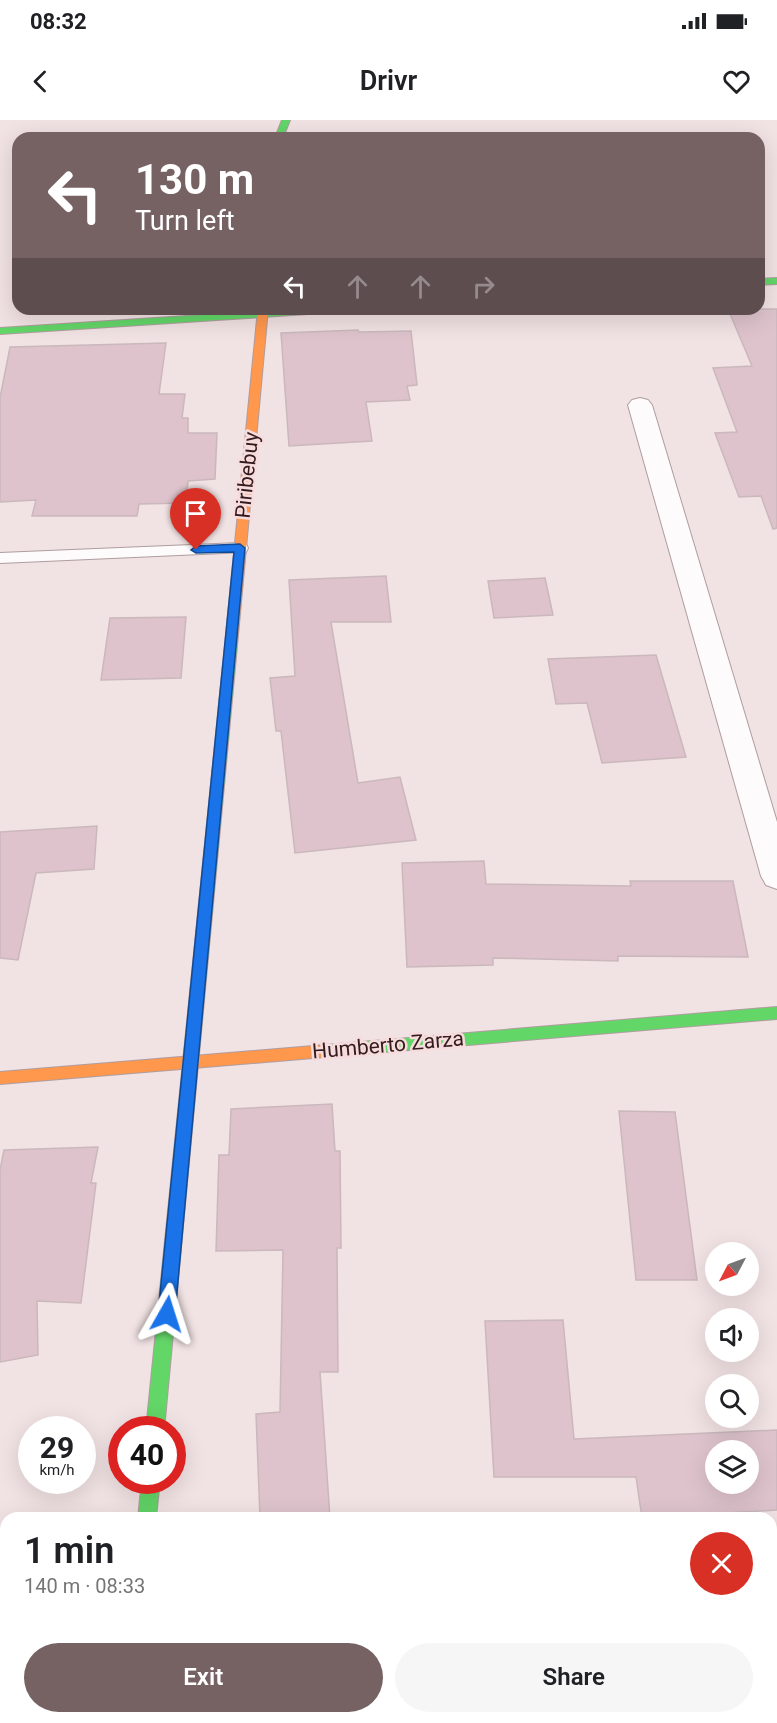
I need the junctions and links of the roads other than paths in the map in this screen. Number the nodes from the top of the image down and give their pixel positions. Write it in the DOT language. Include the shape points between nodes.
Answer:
graph roads {
  1 [pos="210,315"];
  2 [pos="263,315"];
  3 [pos="0,331"];
  4 [pos="640,405"];
  5 [pos="240,548"];
  6 [pos="0,558"];
  7 [pos="777,876"];
  8 [pos="777,1013"];
  9 [pos="191,1061"];
  10 [pos="0,1078"];
  11 [pos="156,1416"];
  12 [pos="149,1494"];
  13 [pos="147,1512"];
  1 -- 3 [label="street"];
  2 -- 5 [label="street, Piribebuy"];
  4 -- 7 [label="street"];
  5 -- 6 [label="lane"];
  5 -- 9 [label="street, Piribebuy"];
  8 -- 9 [label="street, Humberto Zarza"];
  9 -- 10 [label="street, Humberto Zarza"];
  9 -- 11 [label="street, Piribebuy"];
  12 -- 13 [label="street"];
}
